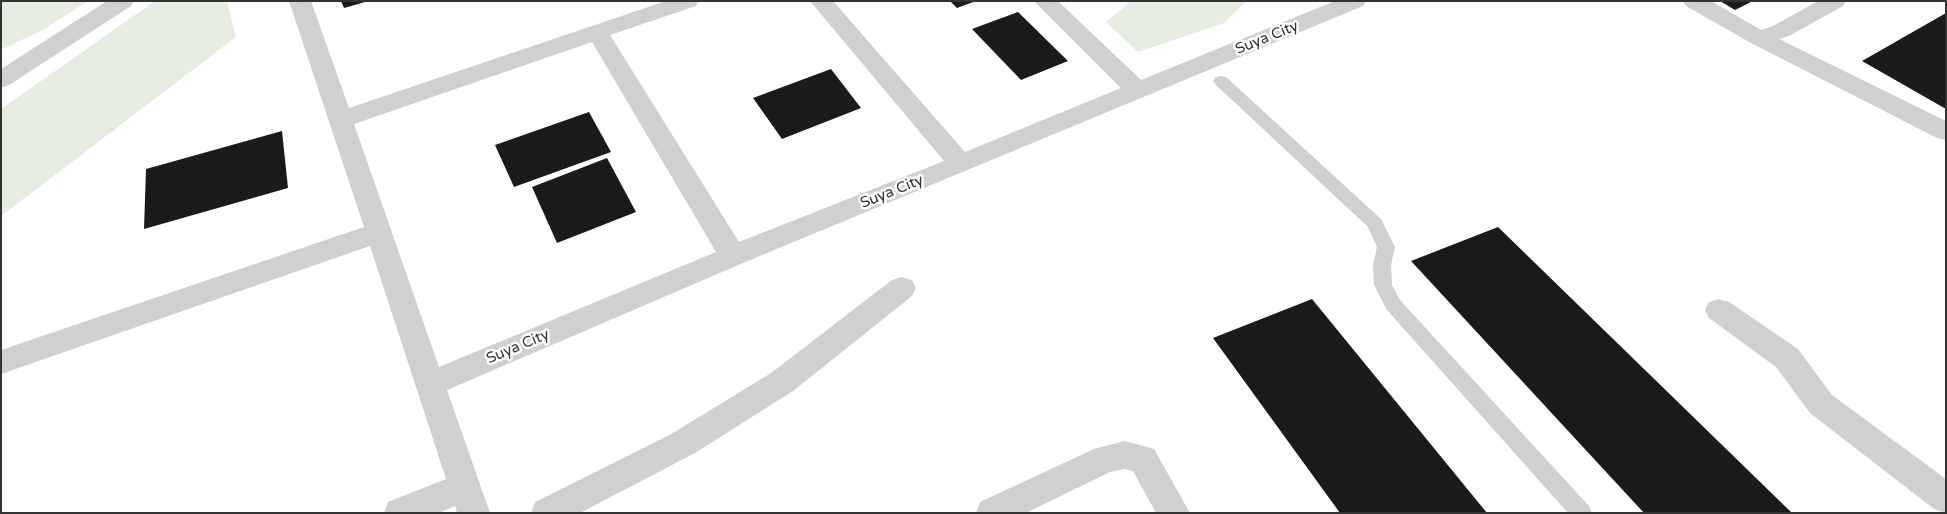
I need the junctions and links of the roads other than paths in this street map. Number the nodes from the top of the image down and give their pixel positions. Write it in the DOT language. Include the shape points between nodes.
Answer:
graph roads {
  1 [pos="123,1"];
  2 [pos="300,1"];
  3 [pos="688,1"];
  4 [pos="821,1"];
  5 [pos="1044,1"];
  6 [pos="1356,1"];
  7 [pos="1694,1"];
  8 [pos="1836,1"];
  9 [pos="597,32"];
  10 [pos="1759,38"];
  11 [pos="1,80"];
  12 [pos="1221,81"];
  13 [pos="1138,91"];
  14 [pos="340,120"];
  15 [pos="1946,132"];
  16 [pos="961,164"];
  17 [pos="378,233"];
  18 [pos="732,256"];
  19 [pos="902,288"];
  20 [pos="1719,310"];
  21 [pos="1,362"];
  22 [pos="430,384"];
  23 [pos="1946,498"];
  24 [pos="469,500"];
  25 [pos="400,513"];
  26 [pos="547,513"];
  27 [pos="992,513"];
  28 [pos="1174,513"];
  29 [pos="1582,513"];
  1 -- 11 [label="street"];
  2 -- 14 [label="street"];
  3 -- 9 [label="street"];
  4 -- 16 [label="street"];
  5 -- 13 [label="street"];
  6 -- 13 [label="street, Suya City"];
  7 -- 10 [label="street"];
  8 -- 10 [label="street" via="1781,31"];
  9 -- 14 [label="street"];
  9 -- 18 [label="street"];
  10 -- 15 [label="street"];
  12 -- 29 [label="lane" via="1375,223 1386,247 1383,285 1393,305"];
  13 -- 16 [label="street, Suya City"];
  14 -- 17 [label="street"];
  16 -- 18 [label="street, Suya City"];
  17 -- 21 [label="street"];
  17 -- 22 [label="street"];
  18 -- 22 [label="street, Suya City"];
  19 -- 26 [label="street" via="782,382 741,408 684,444"];
  20 -- 23 [label="street" via="1787,358 1821,404"];
  22 -- 24 [label="street"];
  24 -- 25 [label="street"];
  27 -- 28 [label="street" via="1105,460 1125,455 1143,459"];
}
